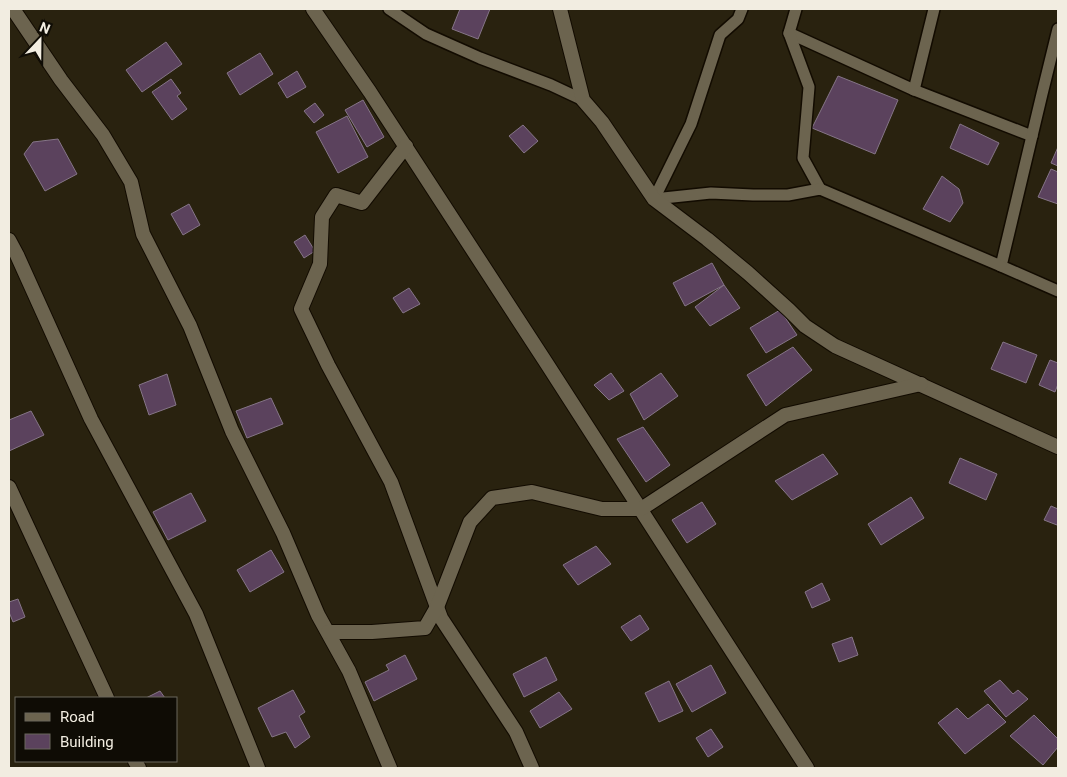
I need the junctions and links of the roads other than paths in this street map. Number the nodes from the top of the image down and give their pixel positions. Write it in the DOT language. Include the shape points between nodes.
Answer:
graph roads {
  1 [pos="13,9"];
  2 [pos="313,9"];
  3 [pos="389,9"];
  4 [pos="560,9"];
  5 [pos="742,9"];
  6 [pos="796,9"];
  7 [pos="934,9"];
  8 [pos="1058,29"];
  9 [pos="789,32"];
  10 [pos="914,90"];
  11 [pos="583,100"];
  12 [pos="1032,136"];
  13 [pos="406,146"];
  14 [pos="820,189"];
  15 [pos="654,199"];
  16 [pos="9,240"];
  17 [pos="1001,266"];
  18 [pos="1058,291"];
  19 [pos="921,384"];
  20 [pos="1058,447"];
  21 [pos="9,487"];
  22 [pos="641,509"];
  23 [pos="437,607"];
  24 [pos="328,632"];
  25 [pos="107,697"];
  26 [pos="258,768"];
  27 [pos="390,768"];
  28 [pos="532,768"];
  29 [pos="807,768"];
  1 -- 24 [label="street" via="61,80 103,134 131,182 143,234 190,326 232,431"];
  2 -- 13 [label="street"];
  3 -- 11 [label="lane" via="426,34"];
  4 -- 11 [label="street"];
  5 -- 15 [label="lane" via="738,19 720,35 691,124"];
  6 -- 9 [label="lane"];
  7 -- 10 [label="lane"];
  8 -- 12 [label="lane"];
  9 -- 10 [label="lane"];
  9 -- 14 [label="lane" via="809,87 803,158"];
  10 -- 12 [label="lane"];
  11 -- 15 [label="street" via="602,122"];
  12 -- 17 [label="lane"];
  13 -- 22 [label="street"];
  13 -- 23 [label="street" via="362,203 336,195 322,217 320,264 301,309 391,482"];
  14 -- 15 [label="lane" via="788,195 711,193"];
  14 -- 17 [label="lane"];
  15 -- 19 [label="street" via="748,273 804,326 838,347"];
  16 -- 26 [label="street" via="91,419 196,614"];
  17 -- 18 [label="lane"];
  19 -- 20 [label="street"];
  19 -- 22 [label="street" via="785,415"];
  21 -- 25 [label="street"];
  22 -- 23 [label="street" via="602,509 532,492 492,498 470,522"];
  22 -- 29 [label="street"];
  23 -- 24 [label="street" via="425,628"];
  23 -- 28 [label="street" via="516,732"];
  24 -- 27 [label="street" via="349,671"];
}
